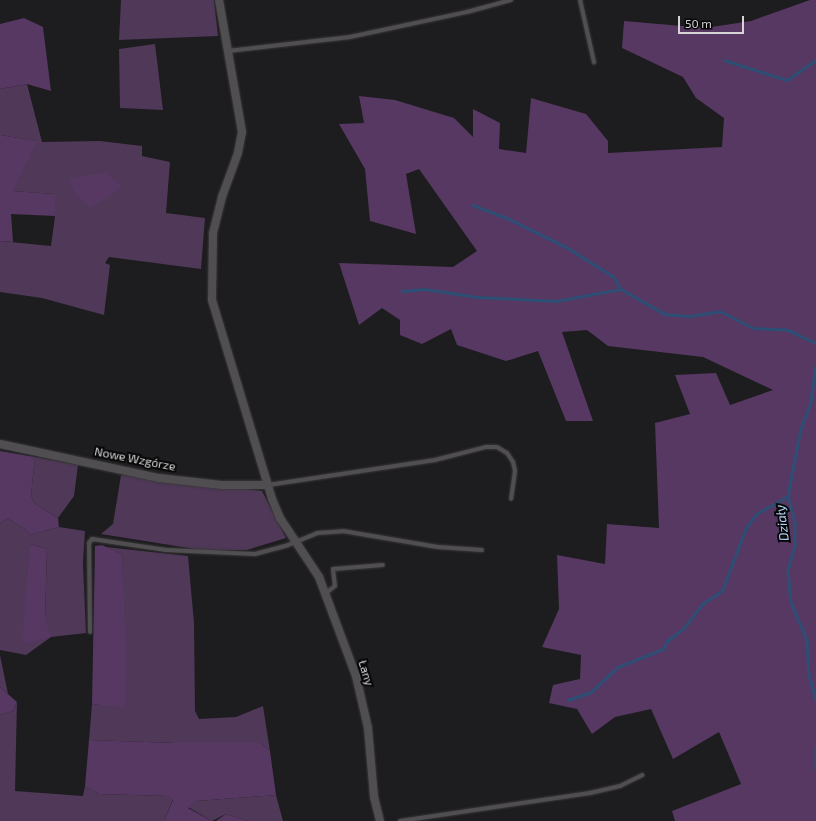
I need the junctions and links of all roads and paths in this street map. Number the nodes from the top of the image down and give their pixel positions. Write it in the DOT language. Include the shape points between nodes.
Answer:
graph roads {
  1 [pos="219,0"];
  2 [pos="511,0"];
  3 [pos="580,0"];
  4 [pos="227,52"];
  5 [pos="594,62"];
  6 [pos="0,444"];
  7 [pos="267,485"];
  8 [pos="511,499"];
  9 [pos="295,542"];
  10 [pos="482,550"];
  11 [pos="383,565"];
  12 [pos="326,593"];
  13 [pos="90,632"];
  14 [pos="643,775"];
  15 [pos="380,821"];
  16 [pos="400,821"];
  1 -- 4 [label="street, Łany"];
  2 -- 4 [label="lane" via="350,37"];
  3 -- 5 [label="lane"];
  4 -- 7 [label="street, Łany" via="242,132 238,153 214,228 210,265 212,300"];
  6 -- 7 [label="street, Nowe Wzgórze" via="159,478 222,485"];
  7 -- 8 [label="lane" via="435,460 486,447 497,447 507,453 513,462 515,471"];
  7 -- 9 [label="street, Łany" via="280,518"];
  9 -- 10 [label="lane" via="317,533 343,531 438,547"];
  9 -- 12 [label="street, Łany"];
  9 -- 13 [label="lane" via="255,554 217,554 123,545 92,539 89,543"];
  11 -- 12 [label="lane" via="333,569 335,586"];
  12 -- 15 [label="street, Łany" via="363,704 368,728 374,797"];
  14 -- 16 [label="lane" via="620,786 590,793"];
}
